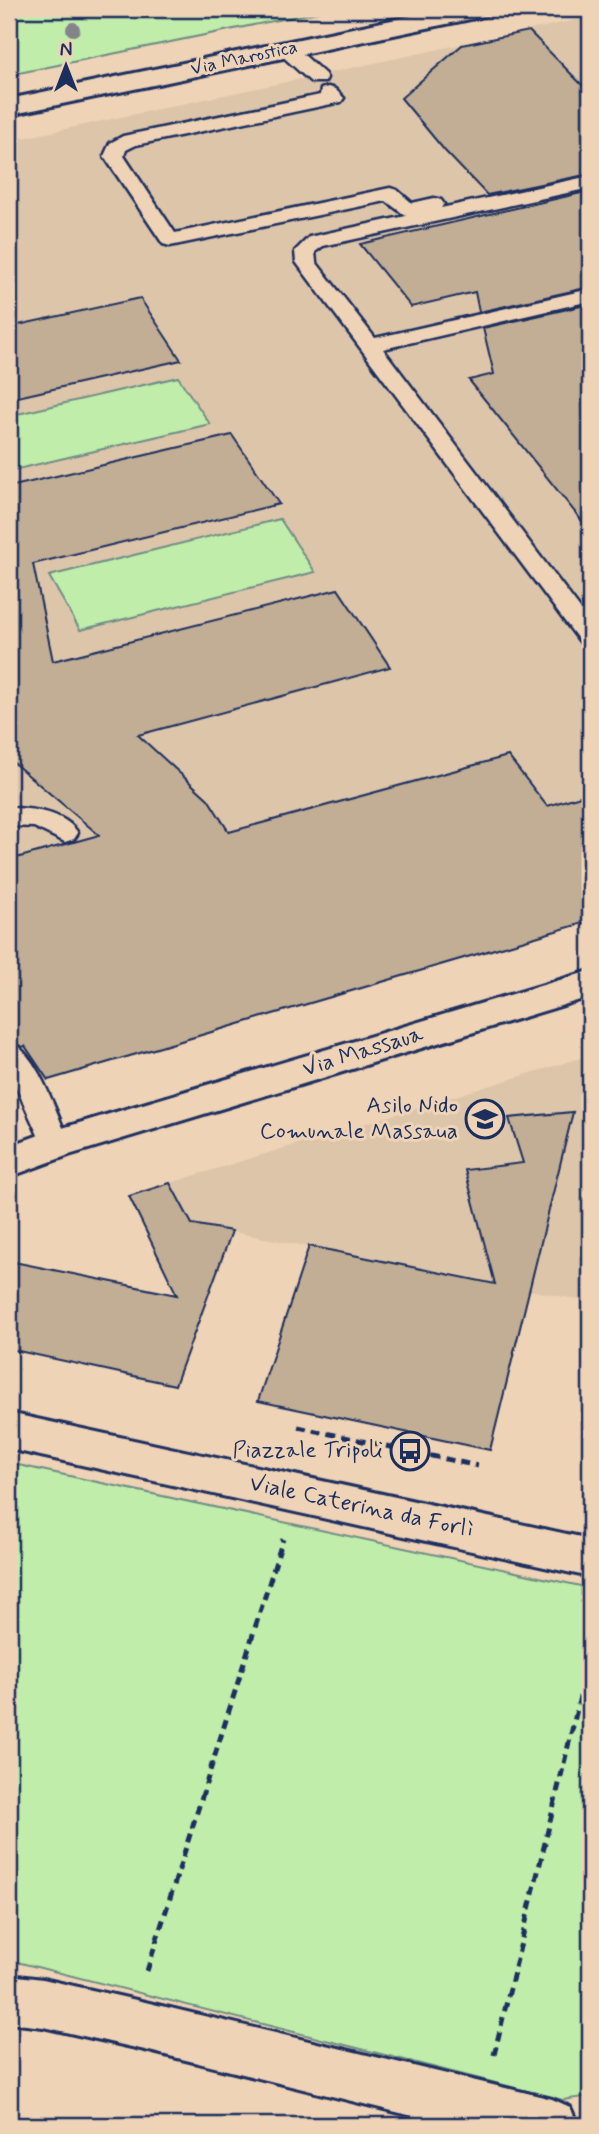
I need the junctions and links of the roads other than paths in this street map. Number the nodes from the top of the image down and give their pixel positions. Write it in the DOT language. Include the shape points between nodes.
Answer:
graph roads {
  1 [pos="480,9"];
  2 [pos="286,49"];
  3 [pos="9,107"];
  4 [pos="590,167"];
  5 [pos="590,182"];
  6 [pos="590,295"];
  7 [pos="369,346"];
  8 [pos="590,638"];
  9 [pos="9,817"];
  10 [pos="65,833"];
  11 [pos="590,984"];
  12 [pos="9,1052"];
  13 [pos="56,1144"];
  14 [pos="9,1154"];
  15 [pos="9,1162"];
  16 [pos="9,1431"];
  17 [pos="590,1558"];
  18 [pos="20,2010"];
  19 [pos="552,2125"];
  1 -- 2 [label="street, Via Marostica"];
  2 -- 3 [label="street, Via Marostica"];
  2 -- 4 [label="lane" via="334,99 117,147 114,156 170,240 390,194 408,210"];
  5 -- 7 [label="lane" via="316,242 305,251 306,262"];
  6 -- 7 [label="lane"];
  7 -- 8 [label="lane"];
  9 -- 10 [label="lane" via="27,816"];
  11 -- 13 [label="street, Via Massaua"];
  12 -- 13 [label="lane" via="20,1065"];
  13 -- 14 [label="street"];
  13 -- 15 [label="street"];
  16 -- 17 [label="street, Viale Caterina da Forlì"];
  18 -- 19 [label="street"];
}
